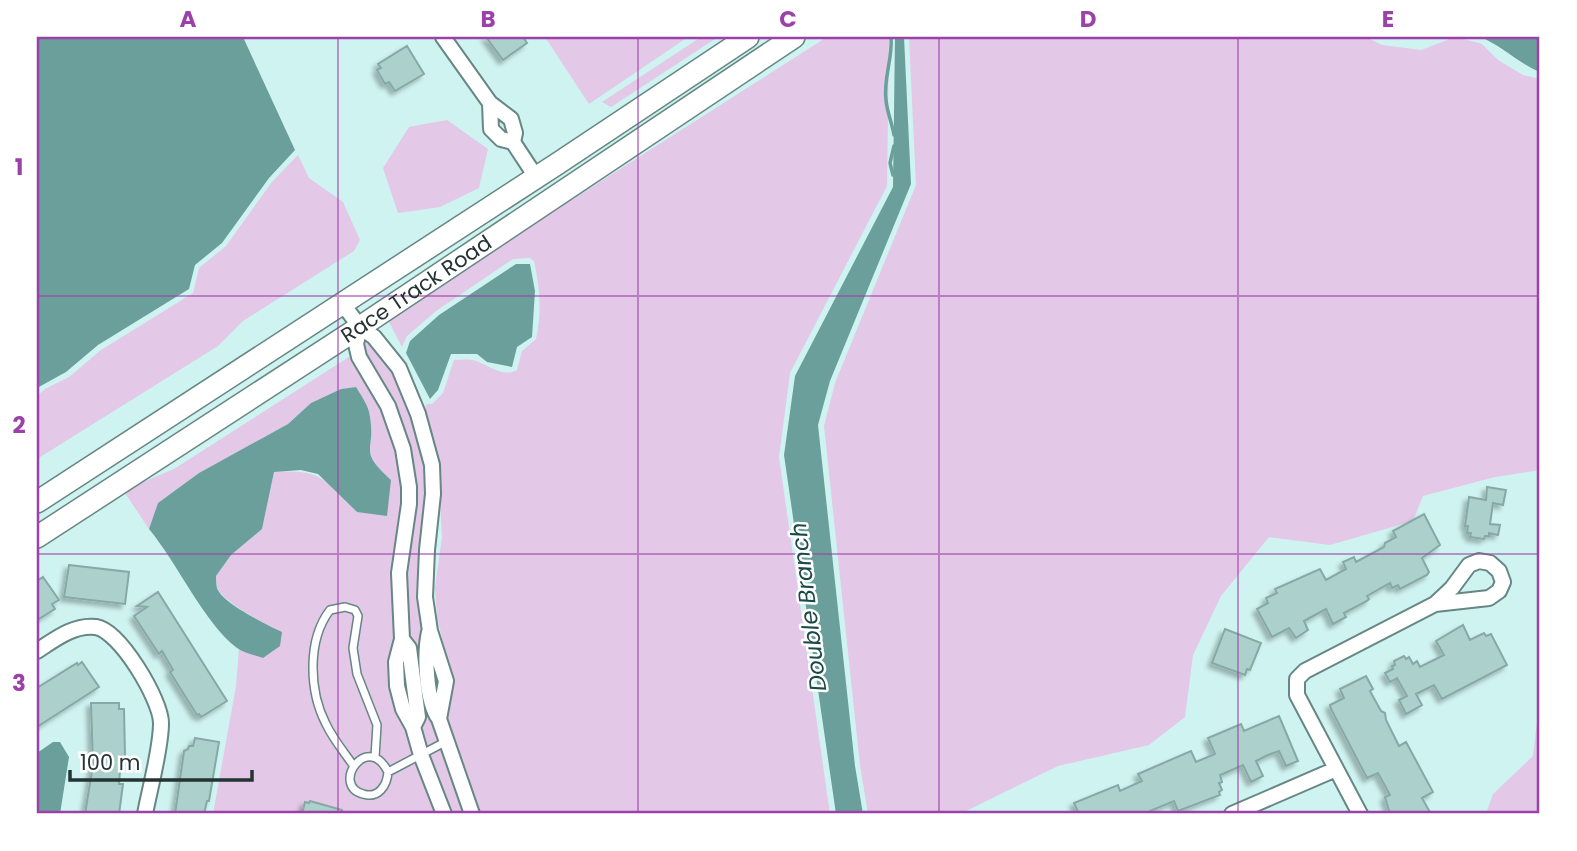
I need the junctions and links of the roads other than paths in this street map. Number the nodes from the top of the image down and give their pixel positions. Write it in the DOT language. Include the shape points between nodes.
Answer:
graph roads {
  1 [pos="443,37"];
  2 [pos="748,37"];
  3 [pos="785,39"];
  4 [pos="489,103"];
  5 [pos="513,142"];
  6 [pos="536,177"];
  7 [pos="342,303"];
  8 [pos="360,327"];
  9 [pos="37,502"];
  10 [pos="37,537"];
  11 [pos="1435,604"];
  12 [pos="37,652"];
  13 [pos="445,742"];
  14 [pos="421,755"];
  15 [pos="375,758"];
  16 [pos="353,765"];
  17 [pos="1336,769"];
  18 [pos="388,772"];
  19 [pos="145,814"];
  20 [pos="444,814"];
  21 [pos="472,814"];
  22 [pos="1233,814"];
  23 [pos="1360,814"];
  1 -- 4 [label="street"];
  2 -- 6 [label="main road, Race Track Road"];
  3 -- 8 [label="main road, Race Track Road"];
  4 -- 5 [label="street" via="511,119"];
  4 -- 5 [label="street" via="491,129 501,139"];
  5 -- 6 [label="street"];
  6 -- 7 [label="main road, Race Track Road"];
  7 -- 8 [label="street"];
  7 -- 9 [label="main road, Race Track Road"];
  8 -- 10 [label="main road, Race Track Road"];
  8 -- 13 [label="street" via="399,368 432,466 425,597 446,681 439,719"];
  8 -- 14 [label="street" via="359,357 388,406 407,470 409,504 399,573 402,639 395,675"];
  11 -- 17 [label="street" via="1297,679 1297,695"];
  12 -- 19 [label="street" via="75,629 97,627 117,640 155,698 161,722"];
  13 -- 14 [label="lane"];
  13 -- 21 [label="street"];
  14 -- 18 [label="lane"];
  14 -- 20 [label="street"];
  15 -- 16 [label="lane" via="365,757"];
  15 -- 16 [label="lane" via="377,724 357,674 358,616 345,607 330,610 321,626 314,660 316,702"];
  15 -- 18 [label="lane"];
  16 -- 18 [label="lane" via="352,786 366,796 383,789"];
  17 -- 22 [label="street"];
  17 -- 23 [label="street"];
}
